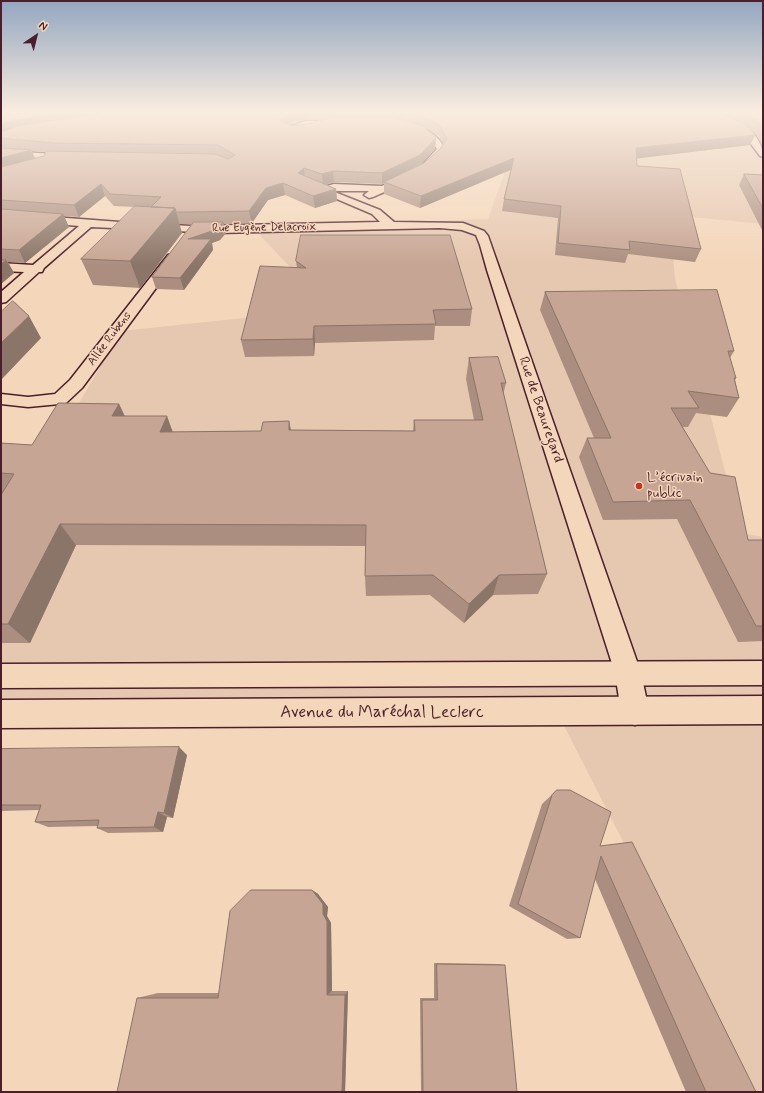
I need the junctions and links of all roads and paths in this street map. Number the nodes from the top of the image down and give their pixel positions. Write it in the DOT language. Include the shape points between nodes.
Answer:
graph roads {
  1 [pos="39,164"];
  2 [pos="429,164"];
  3 [pos="33,166"];
  4 [pos="306,184"];
  5 [pos="383,189"];
  6 [pos="321,190"];
  7 [pos="354,203"];
  8 [pos="1,216"];
  9 [pos="15,217"];
  10 [pos="89,223"];
  11 [pos="391,225"];
  12 [pos="1,227"];
  13 [pos="192,229"];
  14 [pos="1,266"];
  15 [pos="38,269"];
  16 [pos="1,299"];
  17 [pos="1,399"];
  18 [pos="628,673"];
  19 [pos="763,673"];
  20 [pos="1,676"];
  21 [pos="763,710"];
  22 [pos="635,711"];
  23 [pos="1,714"];
  1 -- 3 [label="street"];
  2 -- 5 [label="street"];
  4 -- 6 [label="street"];
  5 -- 6 [label="street" via="334,187"];
  5 -- 7 [label="street"];
  6 -- 7 [label="street"];
  7 -- 11 [label="street" via="376,212"];
  8 -- 9 [label="street, Rue Eugène Delacroix"];
  9 -- 10 [label="street, Rue Eugène Delacroix"];
  9 -- 12 [label="street"];
  10 -- 13 [label="street, Rue Eugène Delacroix"];
  10 -- 15 [label="street"];
  11 -- 13 [label="street, Rue Eugène Delacroix"];
  11 -- 18 [label="street, Rue de Beauregard" via="455,227 469,229 485,238 493,270"];
  13 -- 17 [label="street, Allée Rubens" via="76,384 60,399 28,402"];
  14 -- 15 [label="street"];
  15 -- 16 [label="street"];
  18 -- 19 [label="street"];
  18 -- 20 [label="street"];
  18 -- 22 [label="street"];
  21 -- 22 [label="street, Avenue du Maréchal Leclerc"];
  22 -- 23 [label="street, Avenue du Maréchal Leclerc"];
}
